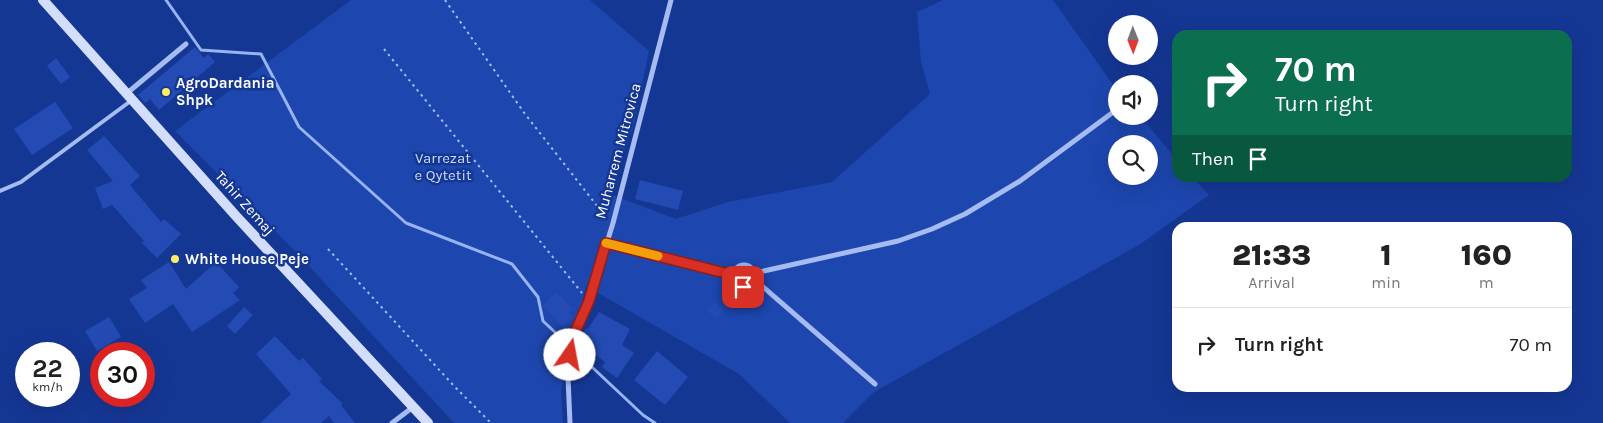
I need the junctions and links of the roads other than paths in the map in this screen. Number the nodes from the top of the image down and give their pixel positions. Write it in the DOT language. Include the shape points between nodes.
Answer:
graph roads {
  1 [pos="43,0"];
  2 [pos="671,0"];
  3 [pos="186,44"];
  4 [pos="129,97"];
  5 [pos="1108,116"];
  6 [pos="0,191"];
  7 [pos="606,243"];
  8 [pos="755,273"];
  9 [pos="733,275"];
  10 [pos="755,280"];
  11 [pos="875,384"];
  12 [pos="413,407"];
  13 [pos="392,423"];
  14 [pos="428,423"];
  15 [pos="570,423"];
  1 -- 4 [label="main road, Tahir Zemaj"];
  2 -- 7 [label="street, Muharrem Mitrovica"];
  3 -- 4 [label="street"];
  4 -- 6 [label="lane" via="21,182"];
  4 -- 12 [label="main road, Tahir Zemaj"];
  5 -- 8 [label="street" via="1020,182 966,214 898,241"];
  7 -- 9 [label="street"];
  7 -- 15 [label="street, Muharrem Mitrovica" via="589,301 572,339 568,377"];
  8 -- 9 [label="street" via="744,265"];
  8 -- 10 [label="street"];
  9 -- 10 [label="street" via="734,282 740,286 750,286"];
  10 -- 11 [label="street"];
  12 -- 13 [label="street"];
  12 -- 14 [label="main road, Tahir Zemaj"];
}
